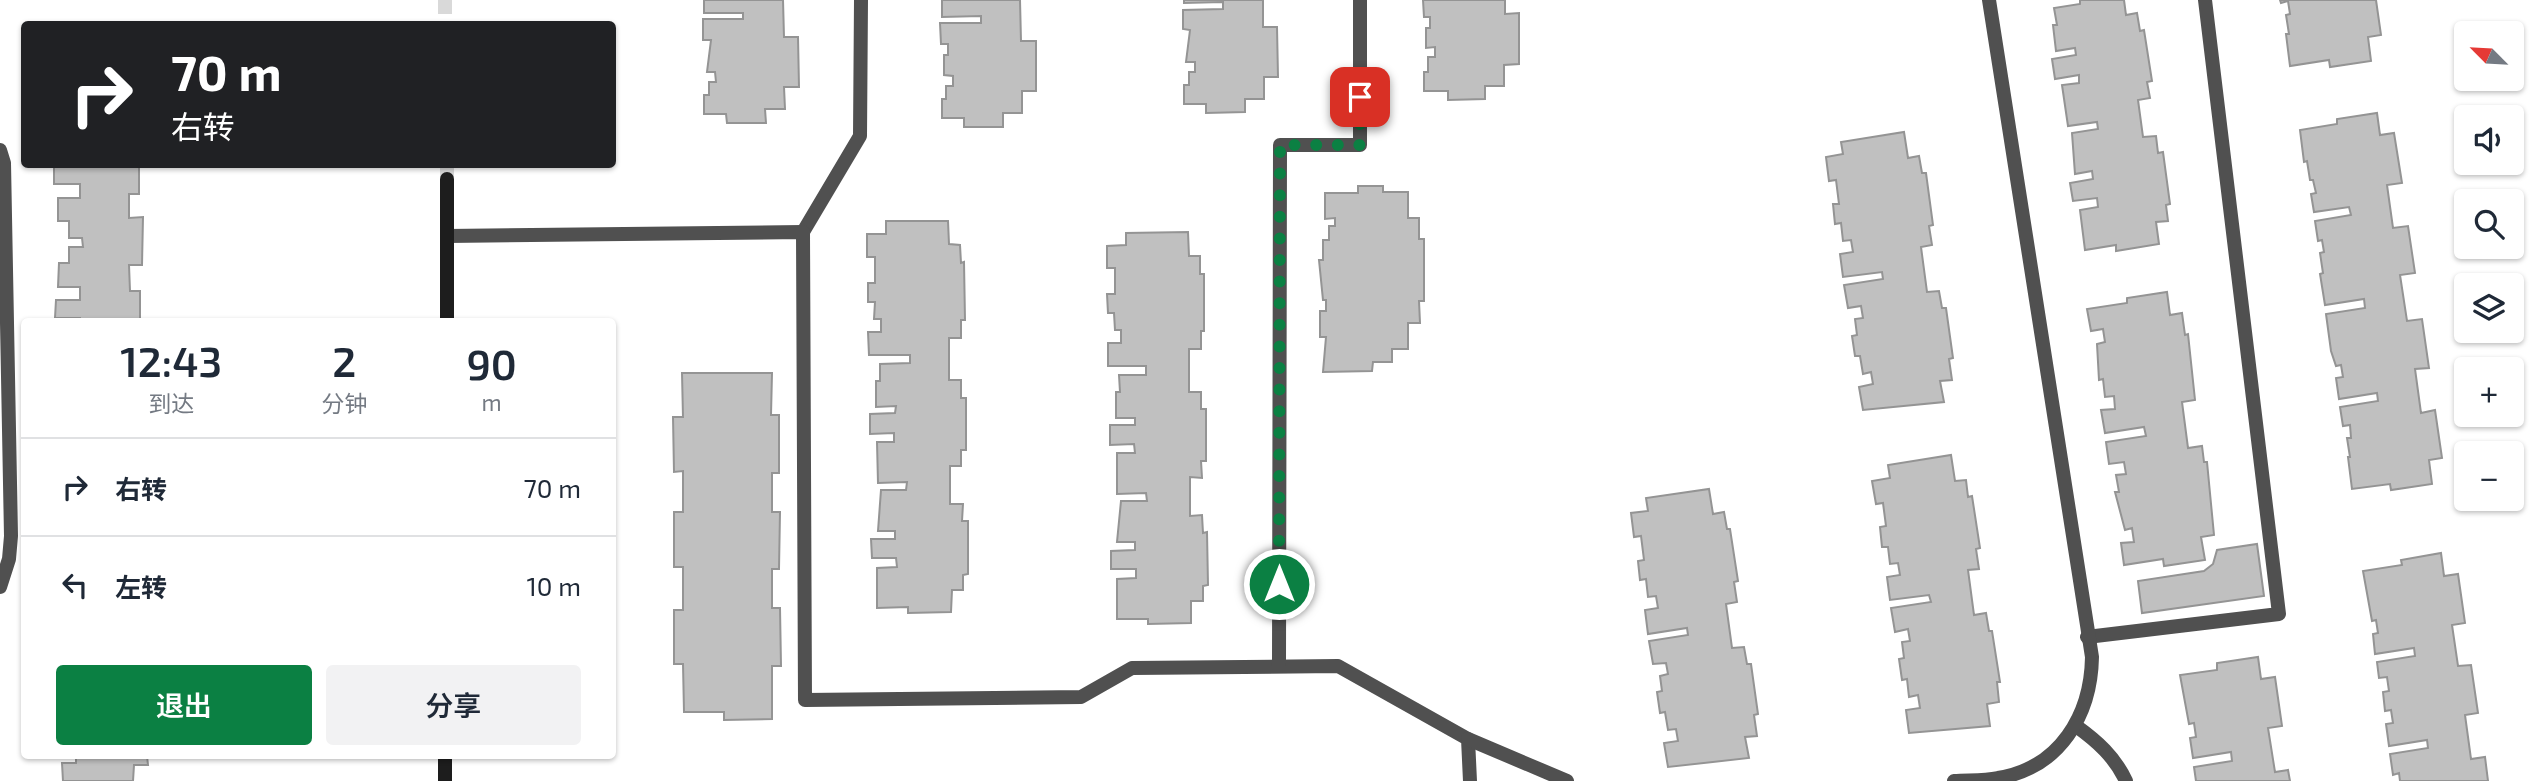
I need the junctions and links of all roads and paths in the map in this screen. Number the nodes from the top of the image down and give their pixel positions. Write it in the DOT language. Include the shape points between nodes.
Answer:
graph roads {
  1 [pos="862,0"];
  2 [pos="1360,0"];
  3 [pos="1989,0"];
  4 [pos="2205,0"];
  5 [pos="0,150"];
  6 [pos="447,179"];
  7 [pos="803,232"];
  8 [pos="447,236"];
  9 [pos="447,318"];
  10 [pos="0,587"];
  11 [pos="2087,637"];
  12 [pos="1279,666"];
  13 [pos="2076,726"];
  14 [pos="1468,739"];
  15 [pos="445,759"];
  16 [pos="445,781"];
  17 [pos="1470,781"];
  18 [pos="1567,781"];
  19 [pos="1954,781"];
  20 [pos="2126,781"];
  1 -- 7 [label="lane" via="860,136"];
  2 -- 12 [label="lane" via="1360,145 1280,145"];
  3 -- 11 [label="lane"];
  4 -- 11 [label="lane" via="2279,614"];
  5 -- 10 [label="lane" via="4,163 11,536"];
  6 -- 8 [label="street"];
  7 -- 8 [label="lane"];
  7 -- 12 [label="lane" via="806,700 1081,697 1132,668"];
  8 -- 9 [label="street"];
  11 -- 13 [label="lane" via="2091,681"];
  12 -- 14 [label="lane" via="1338,666"];
  13 -- 19 [label="lane" via="2042,761 2020,773"];
  13 -- 20 [label="lane" via="2098,742"];
  14 -- 17 [label="lane"];
  14 -- 18 [label="lane"];
  15 -- 16 [label="street"];
}
